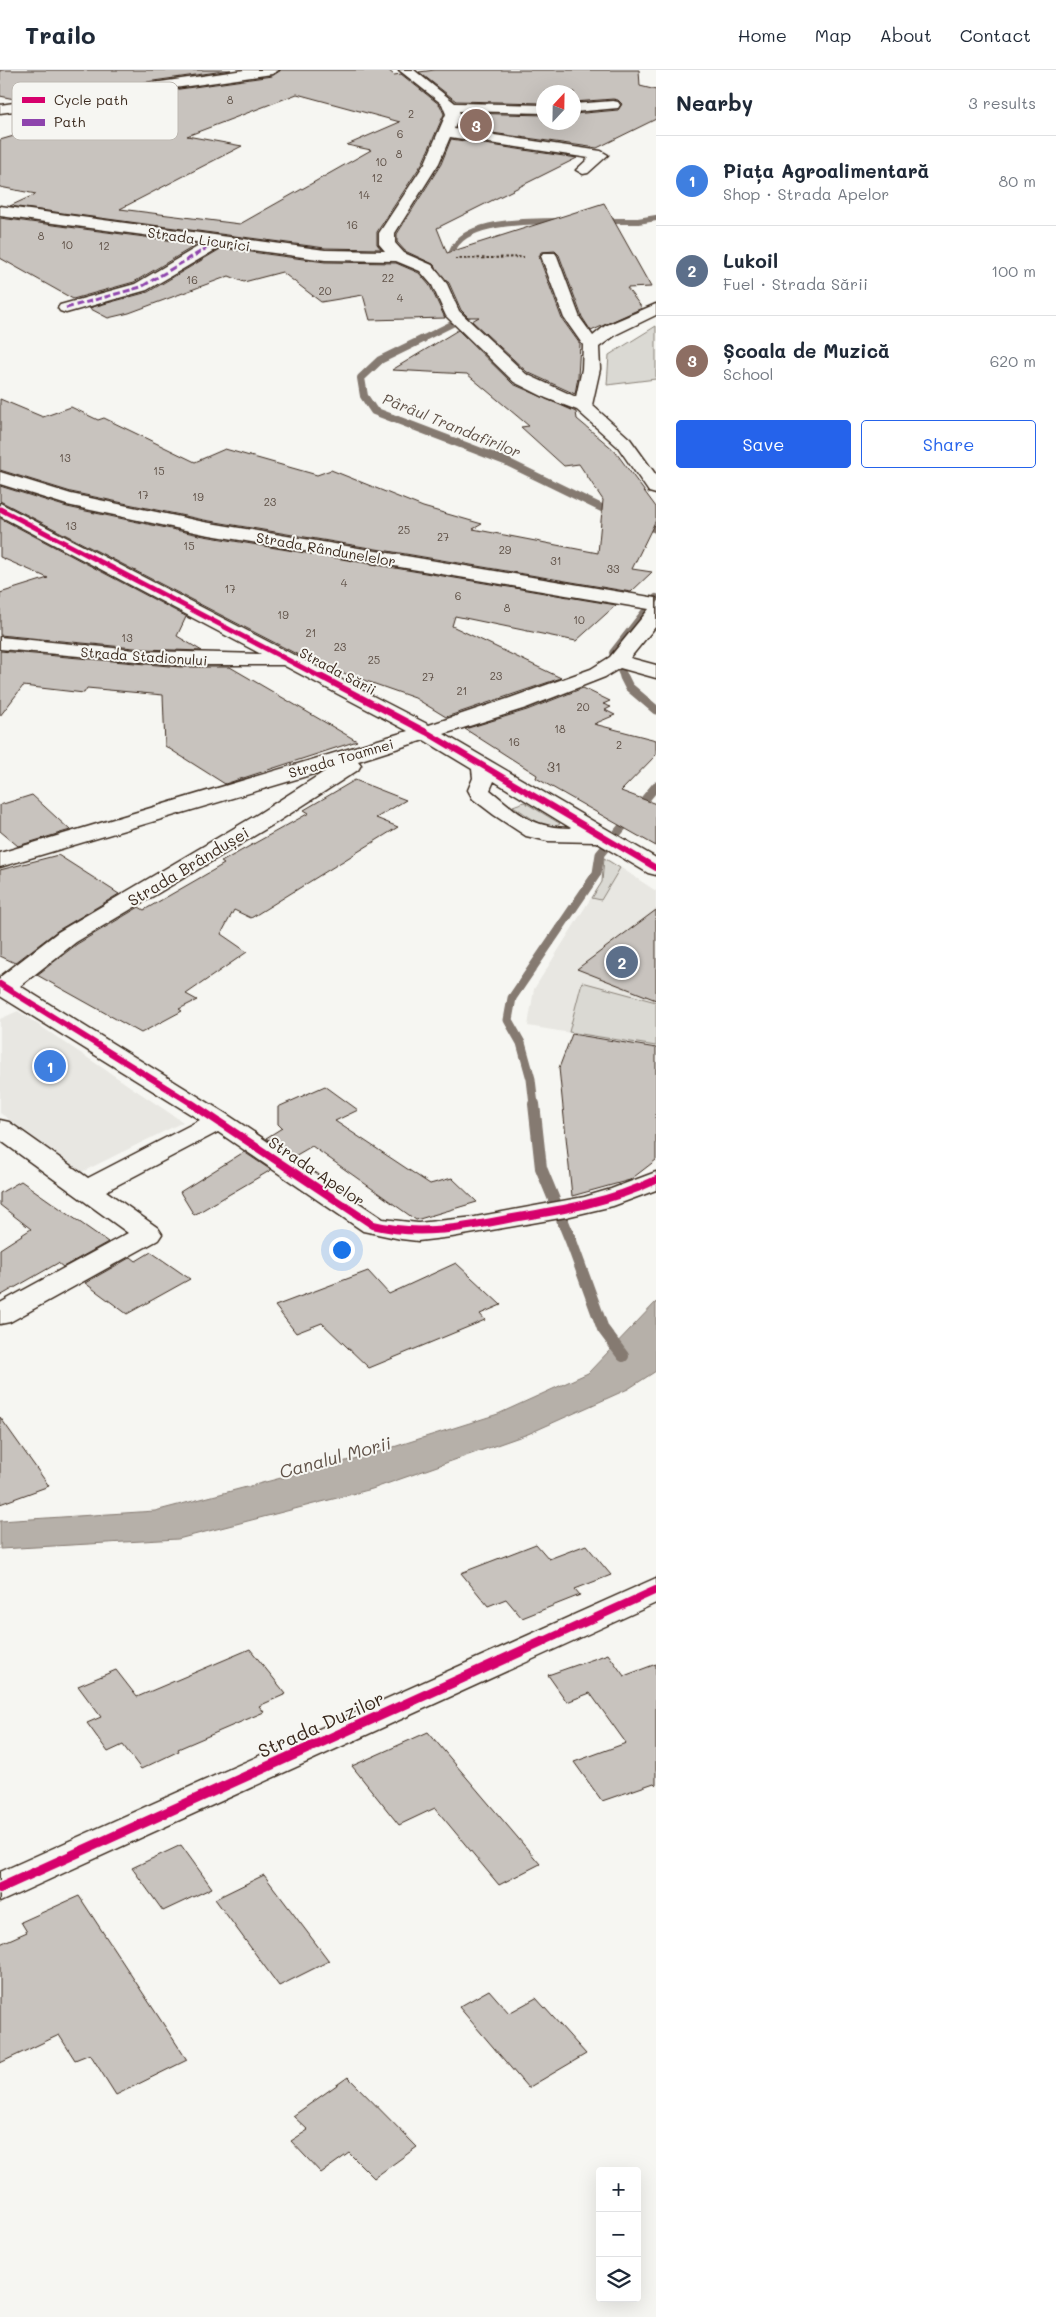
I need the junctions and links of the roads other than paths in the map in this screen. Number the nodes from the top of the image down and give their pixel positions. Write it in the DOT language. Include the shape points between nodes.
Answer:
graph roads {
  1 [pos="272,70"];
  2 [pos="406,70"];
  3 [pos="178,83"];
  4 [pos="613,105"];
  5 [pos="452,107"];
  6 [pos="581,107"];
  7 [pos="536,109"];
  8 [pos="446,132"];
  9 [pos="583,170"];
  10 [pos="0,211"];
  11 [pos="217,242"];
  12 [pos="398,256"];
  13 [pos="550,256"];
  14 [pos="66,308"];
  15 [pos="656,308"];
  16 [pos="591,345"];
  17 [pos="582,406"];
  18 [pos="0,478"];
  19 [pos="656,488"];
  20 [pos="0,509"];
  21 [pos="651,606"];
  22 [pos="0,643"];
  23 [pos="289,658"];
  24 [pos="617,661"];
  25 [pos="656,672"];
  26 [pos="426,732"];
  27 [pos="375,749"];
  28 [pos="483,766"];
  29 [pos="220,793"];
  30 [pos="266,818"];
  31 [pos="600,834"];
  32 [pos="0,860"];
  33 [pos="656,868"];
  34 [pos="1,987"];
  35 [pos="219,1121"];
  36 [pos="0,1128"];
  37 [pos="656,1180"];
  38 [pos="86,1190"];
  39 [pos="0,1315"];
  40 [pos="656,1590"];
  41 [pos="0,1888"];
  1 -- 3 [label="main road"];
  2 -- 5 [label="main road"];
  4 -- 6 [label="main road"];
  5 -- 7 [label="main road"];
  5 -- 8 [label="main road" via="453,114"];
  8 -- 9 [label="main road" via="601,155"];
  8 -- 12 [label="main road" via="432,163 387,233 387,244"];
  10 -- 11 [label="main road, Strada Licurici"];
  11 -- 12 [label="main road, Strada Licurici" via="325,255"];
  11 -- 14 [label="main road" via="141,287"];
  12 -- 17 [label="main road" via="426,268 439,284 452,313 520,378"];
  13 -- 16 [label="main road" via="572,318"];
  15 -- 16 [label="main road" via="611,330"];
  16 -- 17 [label="main road" via="591,368"];
  17 -- 19 [label="main road" via="624,443"];
  18 -- 21 [label="main road, Strada Rândunelelor" via="68,499 204,528"];
  20 -- 23 [label="main road, Strada Sării"];
  21 -- 24 [label="main road, Strada Toamnei"];
  22 -- 23 [label="main road, Strada Stadionului" via="210,661"];
  23 -- 26 [label="main road, Strada Sării"];
  24 -- 25 [label="main road"];
  24 -- 26 [label="main road, Strada Toamnei" via="598,673 518,703"];
  26 -- 27 [label="main road, Strada Toamnei"];
  26 -- 28 [label="main road, Strada Sării"];
  27 -- 29 [label="main road, Strada Toamnei"];
  27 -- 30 [label="main road, Strada Brândușei"];
  28 -- 31 [label="main road, Strada Sării"];
  28 -- 31 [label="main road" via="481,794 530,829 548,834"];
  29 -- 30 [label="main road"];
  29 -- 32 [label="main road, Strada Toamnei"];
  30 -- 34 [label="main road, Strada Brândușei" via="67,937"];
  31 -- 33 [label="main road, Strada Sării"];
  34 -- 35 [label="main road, Strada Apelor"];
  35 -- 37 [label="main road, Strada Apelor" via="373,1225 393,1230 418,1232 589,1205 638,1190"];
  35 -- 38 [label="main road"];
  36 -- 38 [label="main road"];
  38 -- 39 [label="main road" via="148,1234"];
  40 -- 41 [label="main road, Strada Duzilor"];
}
